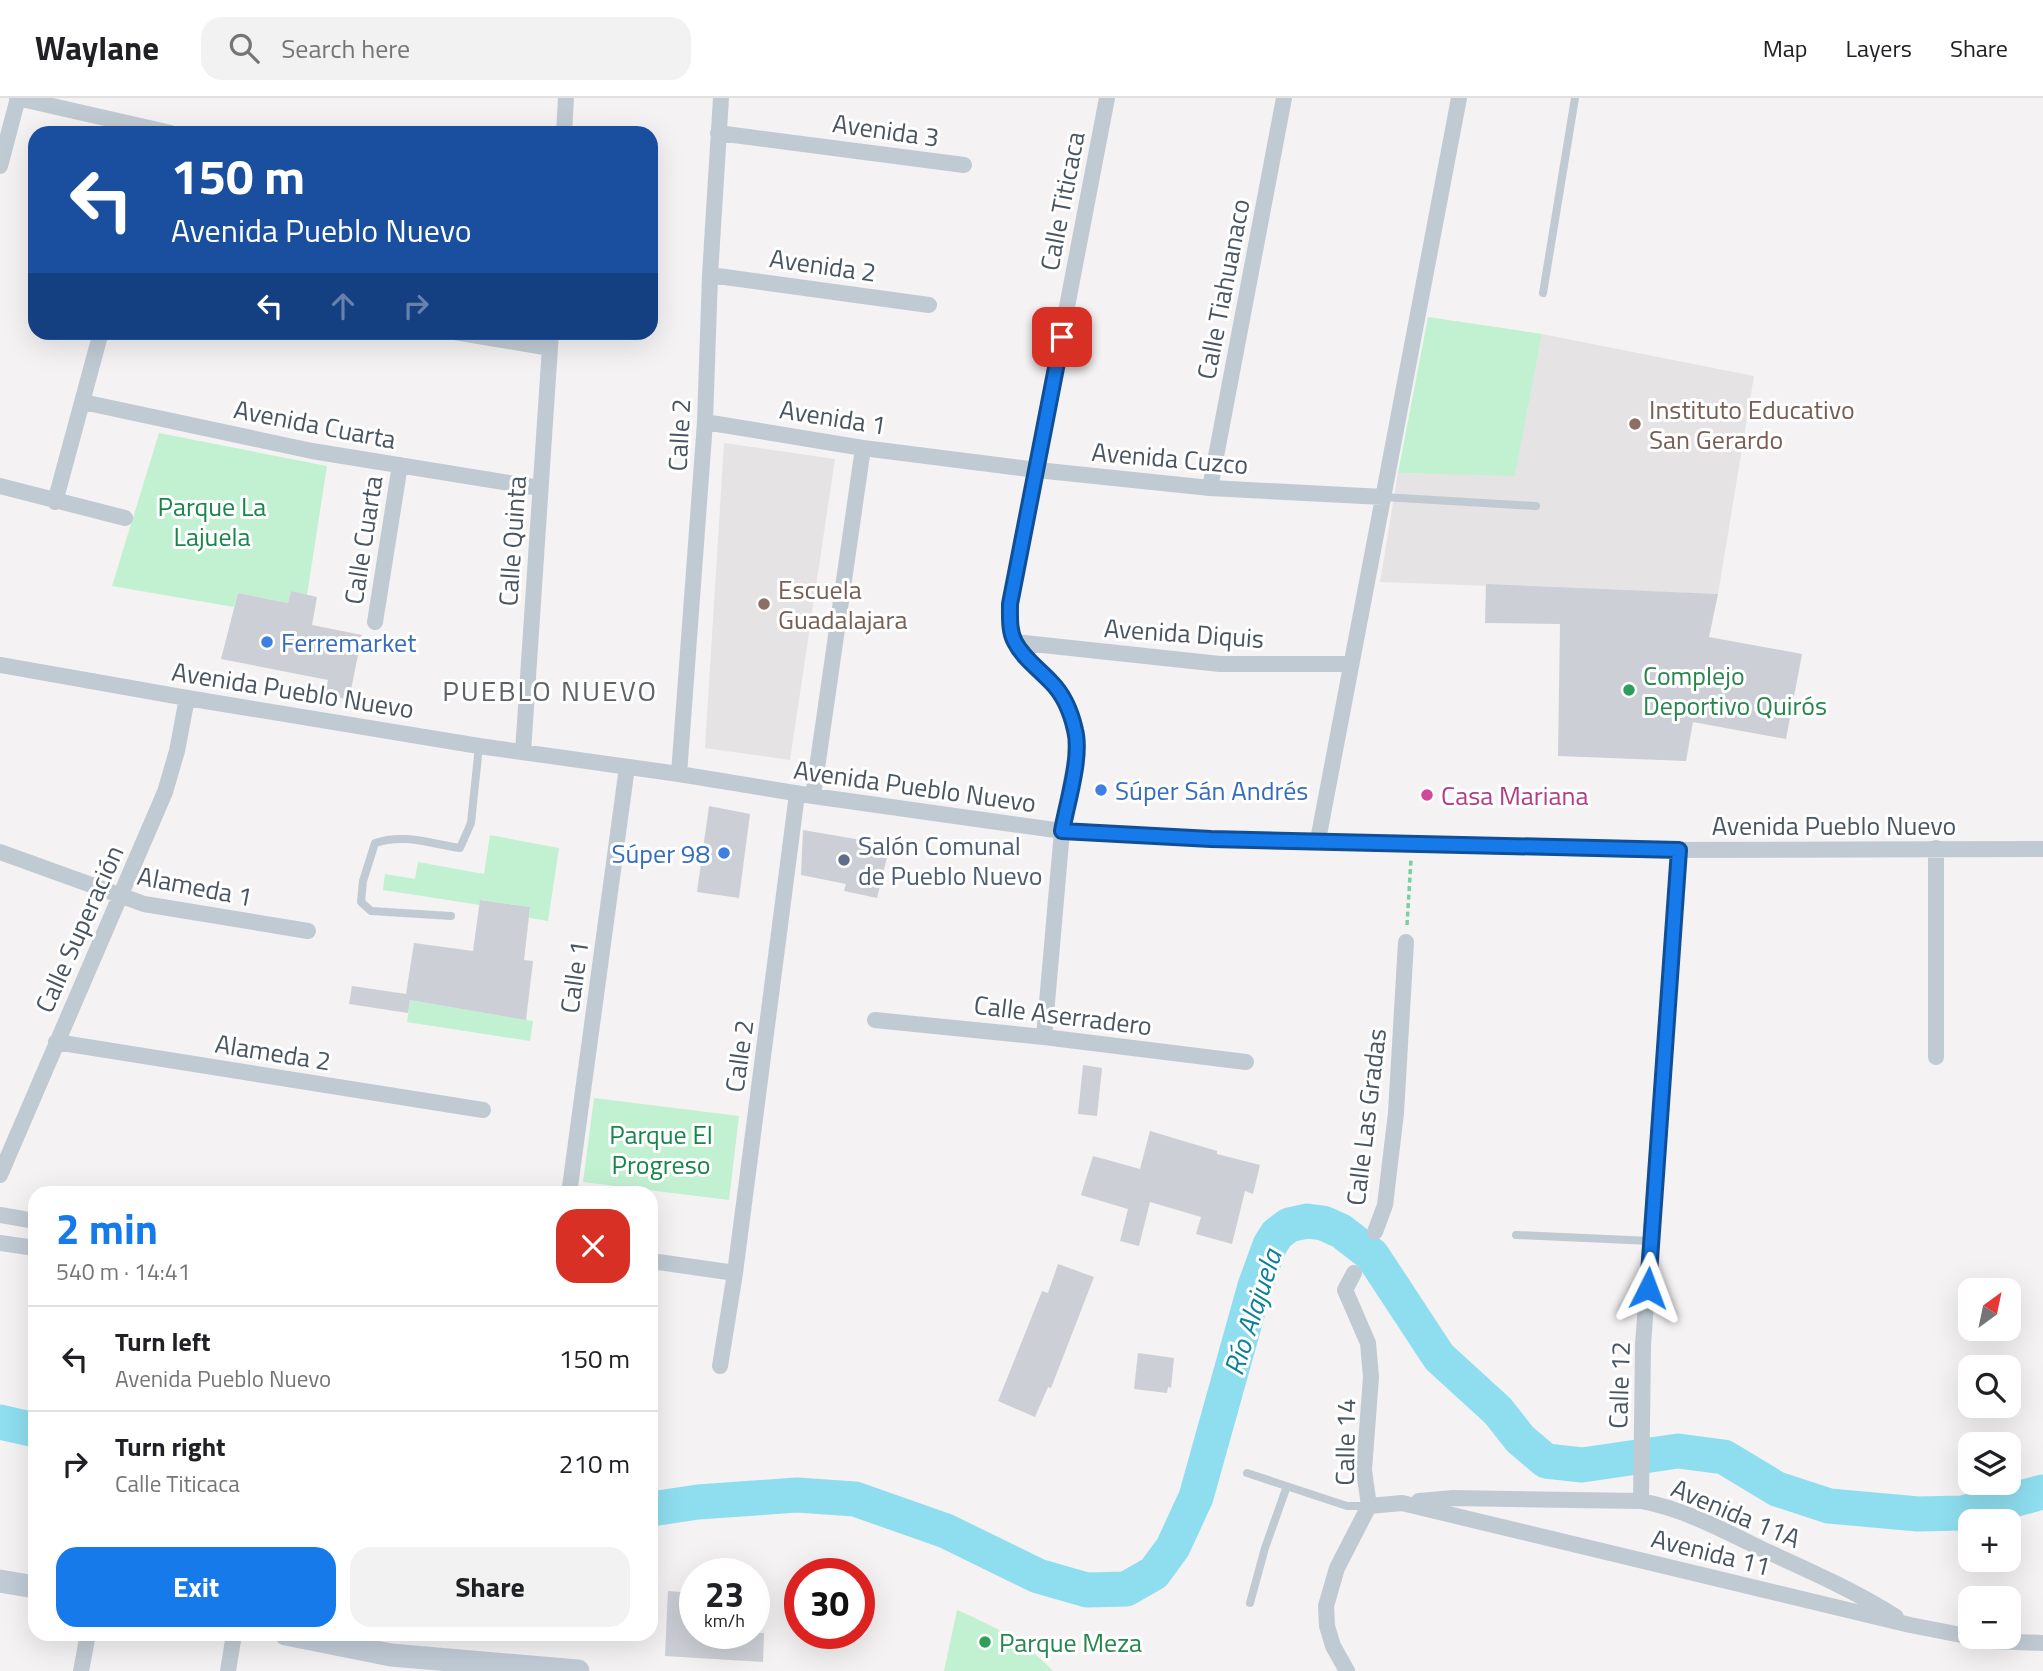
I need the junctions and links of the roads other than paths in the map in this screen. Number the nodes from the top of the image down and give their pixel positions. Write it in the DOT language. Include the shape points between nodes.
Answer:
graph roads {
  1 [pos="18,98"];
  2 [pos="566,98"];
  3 [pos="721,98"];
  4 [pos="1107,98"];
  5 [pos="1284,98"];
  6 [pos="1459,98"];
  7 [pos="1575,98"];
  8 [pos="135,126"];
  9 [pos="564,126"];
  10 [pos="718,133"];
  11 [pos="964,165"];
  12 [pos="0,166"];
  13 [pos="710,275"];
  14 [pos="1543,293"];
  15 [pos="929,305"];
  16 [pos="99,340"];
  17 [pos="550,340"];
  18 [pos="83,402"];
  19 [pos="705,422"];
  20 [pos="863,448"];
  21 [pos="954,459"];
  22 [pos="400,465"];
  23 [pos="1037,470"];
  24 [pos="0,486"];
  25 [pos="540,488"];
  26 [pos="1210,488"];
  27 [pos="1382,497"];
  28 [pos="55,502"];
  29 [pos="1536,506"];
  30 [pos="125,518"];
  31 [pos="375,622"];
  32 [pos="1015,642"];
  33 [pos="1350,664"];
  34 [pos="0,665"];
  35 [pos="187,698"];
  36 [pos="479,746"];
  37 [pos="523,752"];
  38 [pos="627,767"];
  39 [pos="679,774"];
  40 [pos="805,795"];
  41 [pos="1062,831"];
  42 [pos="1318,840"];
  43 [pos="1936,848"];
  44 [pos="2043,849"];
  45 [pos="1679,850"];
  46 [pos="0,852"];
  47 [pos="120,896"];
  48 [pos="451,916"];
  49 [pos="308,931"];
  50 [pos="1406,942"];
  51 [pos="875,1020"];
  52 [pos="1044,1037"];
  53 [pos="56,1042"];
  54 [pos="1936,1057"];
  55 [pos="1246,1062"];
  56 [pos="483,1110"];
  57 [pos="0,1175"];
  58 [pos="570,1186"];
  59 [pos="0,1215"];
  60 [pos="28,1220"];
  61 [pos="1375,1232"];
  62 [pos="1516,1235"];
  63 [pos="1651,1241"];
  64 [pos="0,1243"];
  65 [pos="28,1247"];
  66 [pos="658,1262"];
  67 [pos="735,1273"];
  68 [pos="1354,1273"];
  69 [pos="720,1366"];
  70 [pos="1247,1473"];
  71 [pos="1287,1486"];
  72 [pos="1642,1502"];
  73 [pos="1402,1503"];
  74 [pos="1369,1506"];
  75 [pos="0,1581"];
  76 [pos="28,1586"];
  77 [pos="1250,1603"];
  78 [pos="1910,1625"];
  79 [pos="87,1641"];
  80 [pos="233,1641"];
  81 [pos="321,1641"];
  82 [pos="2043,1643"];
  83 [pos="81,1671"];
  84 [pos="228,1671"];
  85 [pos="578,1671"];
  86 [pos="1347,1671"];
  1 -- 8 [label="street"];
  1 -- 12 [label="street"];
  2 -- 9 [label="street"];
  3 -- 10 [label="street, Calle 2"];
  4 -- 23 [label="street, Calle Titicaca"];
  5 -- 26 [label="street, Calle Tiahuanaco"];
  6 -- 27 [label="street"];
  7 -- 14 [label="lane"];
  10 -- 11 [label="street, Avenida 3"];
  10 -- 13 [label="street, Calle 2"];
  13 -- 15 [label="street, Avenida 2"];
  13 -- 19 [label="street, Calle 2"];
  16 -- 18 [label="street"];
  17 -- 25 [label="street, Calle Quinta"];
  18 -- 22 [label="street, Avenida Cuarta"];
  18 -- 28 [label="street"];
  19 -- 20 [label="street, Avenida 1"];
  19 -- 39 [label="street, Calle 2"];
  20 -- 21 [label="street, Avenida 1"];
  20 -- 40 [label="street"];
  21 -- 23 [label="street, Avenida Cuzco"];
  22 -- 25 [label="street, Avenida Cuarta"];
  22 -- 31 [label="street, Calle Cuarta"];
  23 -- 26 [label="street, Avenida Cuzco"];
  23 -- 32 [label="street, Calle Titicaca" via="1010,604"];
  24 -- 28 [label="street"];
  25 -- 37 [label="street, Calle Quinta"];
  26 -- 27 [label="street, Avenida Cuzco"];
  27 -- 29 [label="lane"];
  27 -- 33 [label="street"];
  28 -- 30 [label="street"];
  32 -- 33 [label="street, Avenida Diquis" via="1220,664"];
  32 -- 41 [label="street" via="1053,683 1068,706 1076,733"];
  33 -- 42 [label="street"];
  34 -- 35 [label="street, Avenida Pueblo Nuevo"];
  35 -- 36 [label="street, Avenida Pueblo Nuevo"];
  35 -- 47 [label="street, Calle Superación" via="172,773"];
  36 -- 37 [label="street, Avenida Pueblo Nuevo"];
  36 -- 48 [label="lane" via="471,822 460,848 409,838 375,843 363,881 361,902 371,911"];
  37 -- 38 [label="street, Avenida Pueblo Nuevo"];
  38 -- 39 [label="street, Avenida Pueblo Nuevo"];
  38 -- 58 [label="street, Calle 1"];
  39 -- 40 [label="street, Avenida Pueblo Nuevo"];
  40 -- 41 [label="street, Avenida Pueblo Nuevo"];
  40 -- 67 [label="street, Calle 2" via="793,838"];
  41 -- 42 [label="street, Avenida Pueblo Nuevo"];
  41 -- 52 [label="street"];
  42 -- 45 [label="street, Avenida Pueblo Nuevo"];
  43 -- 44 [label="street, Avenida Pueblo Nuevo"];
  43 -- 45 [label="street, Avenida Pueblo Nuevo"];
  43 -- 54 [label="street"];
  45 -- 63 [label="street, Calle 12"];
  46 -- 47 [label="street, Alameda 1"];
  47 -- 49 [label="street, Alameda 1"];
  47 -- 53 [label="street, Calle Superación"];
  50 -- 61 [label="street, Calle Las Gradas" via="1396,1112 1385,1205"];
  51 -- 52 [label="street, Calle Aserradero"];
  52 -- 55 [label="street, Calle Aserradero"];
  53 -- 56 [label="street, Alameda 2"];
  53 -- 57 [label="street, Calle Superación"];
  59 -- 60 [label="street"];
  62 -- 63 [label="lane"];
  63 -- 72 [label="street, Calle 12" via="1643,1345"];
  64 -- 65 [label="street"];
  66 -- 67 [label="street"];
  67 -- 69 [label="street, Calle 2"];
  68 -- 74 [label="street, Calle 14" via="1345,1290 1368,1343 1371,1377 1364,1470"];
  70 -- 71 [label="lane"];
  71 -- 74 [label="lane" via="1347,1506"];
  71 -- 77 [label="lane"];
  72 -- 73 [label="street, Avenida 11A" via="1453,1498"];
  72 -- 78 [label="street, Avenida 11A" via="1663,1505 1736,1536 1864,1597"];
  73 -- 74 [label="street, Avenida 11"];
  73 -- 78 [label="street, Avenida 11"];
  74 -- 86 [label="street, Calle 14" via="1337,1568 1326,1606 1330,1636"];
  75 -- 76 [label="street"];
  78 -- 82 [label="street, Avenida 11" via="1992,1641"];
  79 -- 83 [label="street"];
  80 -- 84 [label="street"];
  81 -- 85 [label="street" via="391,1655"];
}
